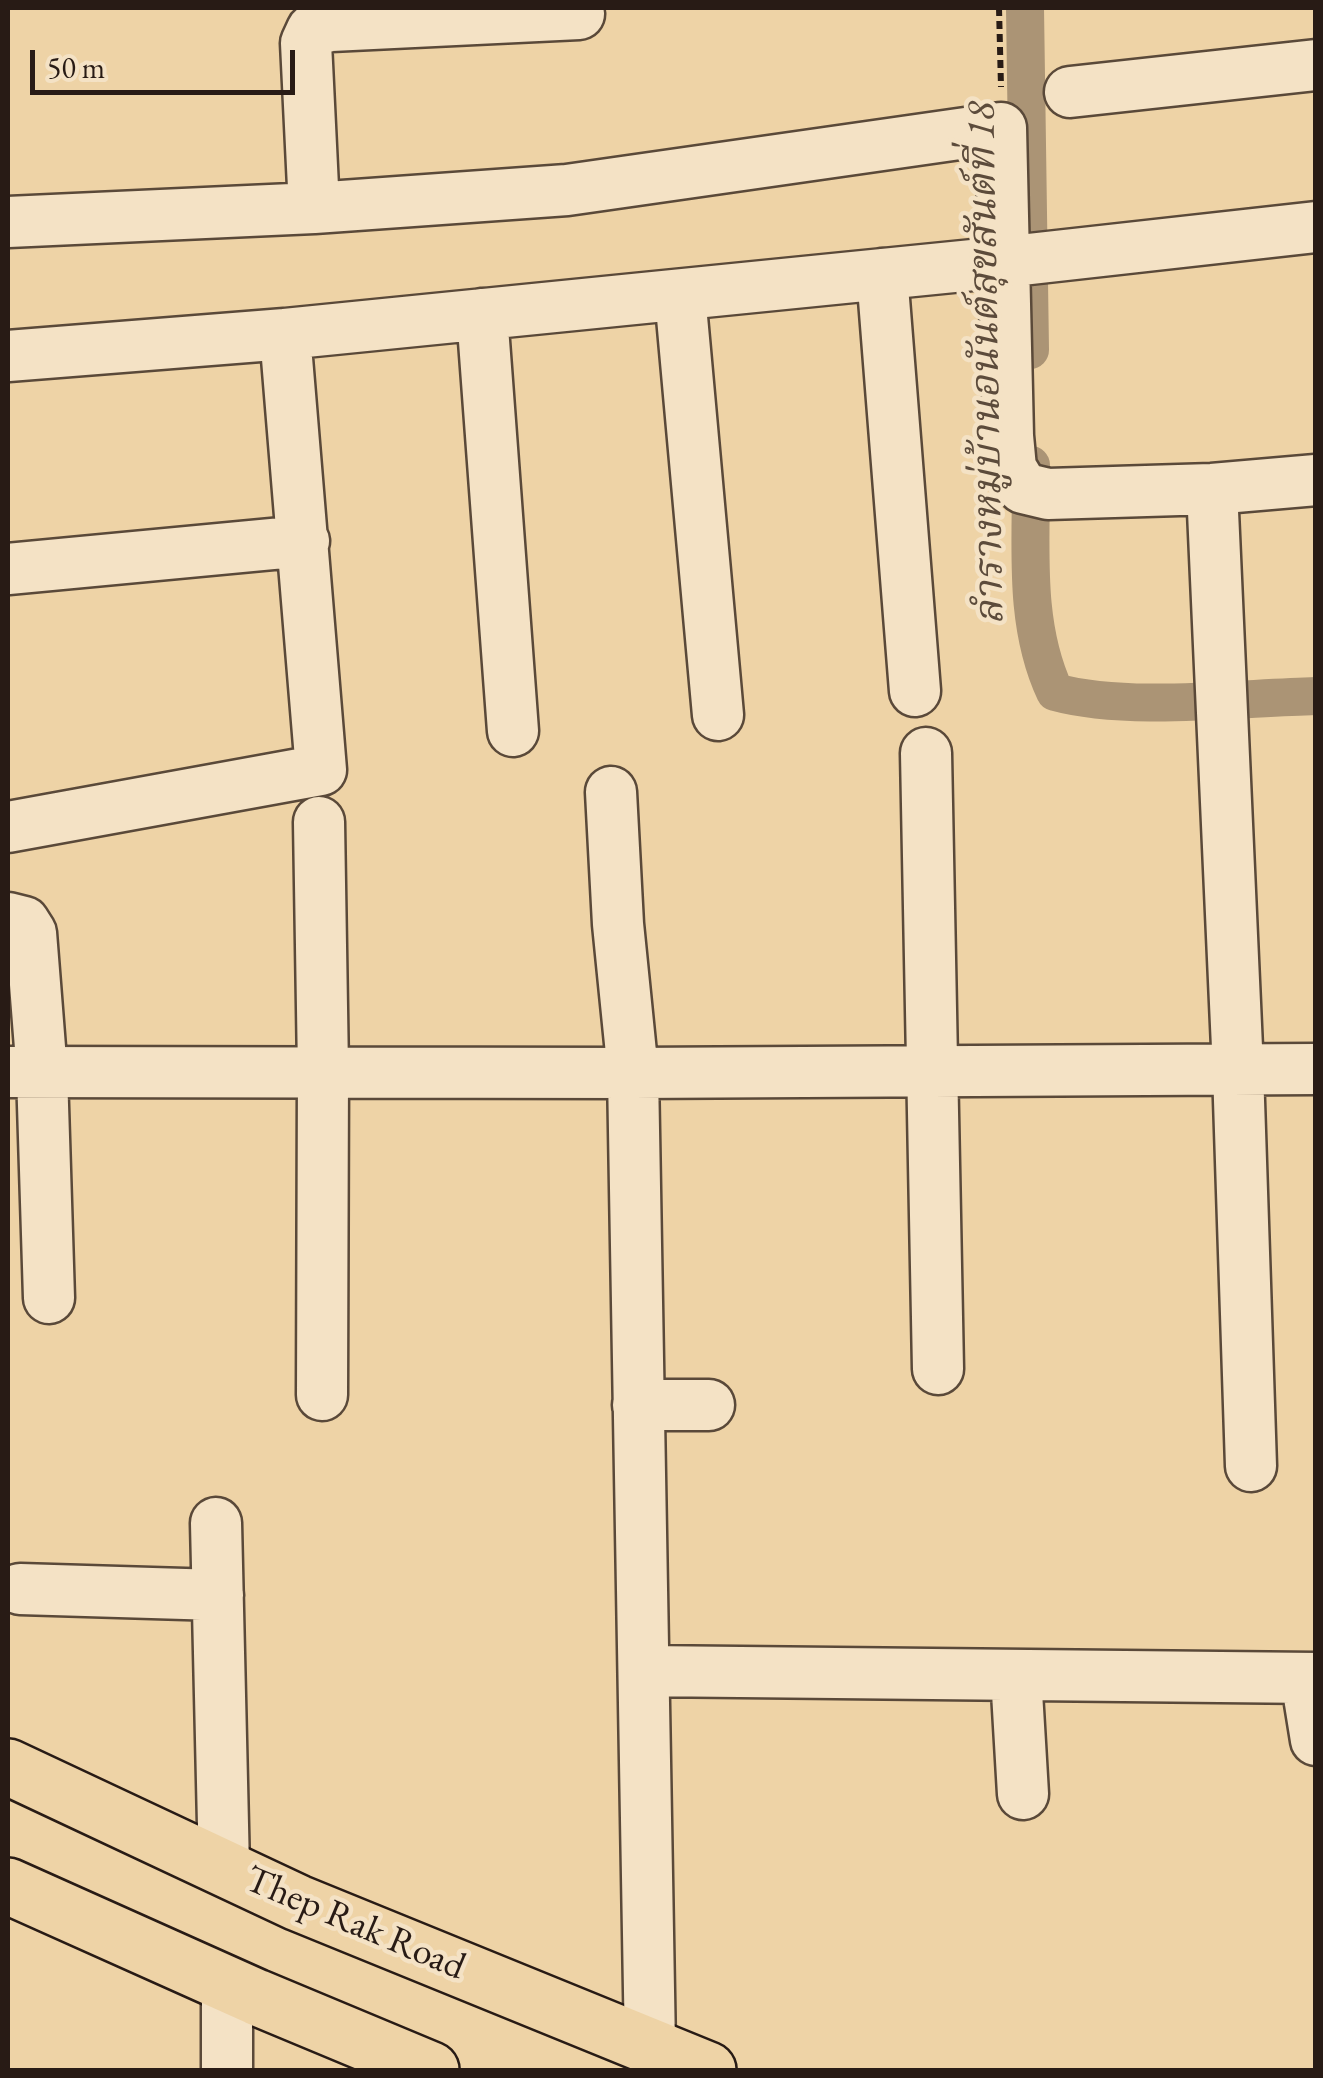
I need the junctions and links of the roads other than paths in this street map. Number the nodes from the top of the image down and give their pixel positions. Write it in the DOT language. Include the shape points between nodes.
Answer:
graph roads {
  1 [pos="579,14"];
  2 [pos="1316,65"];
  3 [pos="1070,92"];
  4 [pos="314,208"];
  5 [pos="8,222"];
  6 [pos="1316,227"];
  7 [pos="1023,260"];
  8 [pos="882,274"];
  9 [pos="680,295"];
  10 [pos="482,314"];
  11 [pos="286,334"];
  12 [pos="8,356"];
  13 [pos="1316,480"];
  14 [pos="1212,490"];
  15 [pos="304,541"];
  16 [pos="8,569"];
  17 [pos="915,691"];
  18 [pos="718,716"];
  19 [pos="512,732"];
  20 [pos="926,753"];
  21 [pos="611,792"];
  22 [pos="319,822"];
  23 [pos="8,827"];
  24 [pos="8,918"];
  25 [pos="1316,1069"];
  26 [pos="324,1070"];
  27 [pos="1238,1070"];
  28 [pos="25,1072"];
  29 [pos="933,1072"];
  30 [pos="633,1073"];
  31 [pos="49,1298"];
  32 [pos="938,1369"];
  33 [pos="322,1395"];
  34 [pos="638,1405"];
  35 [pos="709,1405"];
  36 [pos="1251,1466"];
  37 [pos="216,1523"];
  38 [pos="20,1589"];
  39 [pos="218,1596"];
  40 [pos="644,1671"];
  41 [pos="1016,1676"];
  42 [pos="1311,1678"];
  43 [pos="1316,1740"];
  44 [pos="8,1767"];
  45 [pos="1023,1794"];
  46 [pos="224,1868"];
  47 [pos="8,1886"];
  48 [pos="227,1984"];
  49 [pos="650,2047"];
  50 [pos="227,2070"];
  51 [pos="432,2070"];
  52 [pos="708,2070"];
  1 -- 4 [label="street" via="312,30 306,43"];
  2 -- 3 [label="street"];
  4 -- 5 [label="street"];
  4 -- 7 [label="street" via="567,190 1001,128"];
  6 -- 7 [label="street"];
  7 -- 8 [label="street"];
  7 -- 14 [label="street" via="1011,468 1036,491"];
  8 -- 9 [label="street"];
  8 -- 17 [label="street"];
  9 -- 10 [label="street"];
  9 -- 18 [label="street"];
  10 -- 11 [label="street"];
  10 -- 19 [label="street"];
  11 -- 12 [label="street"];
  11 -- 15 [label="street"];
  13 -- 14 [label="street"];
  14 -- 27 [label="street"];
  15 -- 16 [label="street"];
  15 -- 23 [label="street" via="320,770"];
  20 -- 29 [label="street"];
  21 -- 30 [label="street"];
  22 -- 26 [label="street"];
  24 -- 28 [label="street" via="24,922 31,933"];
  25 -- 27 [label="street"];
  26 -- 28 [label="street"];
  26 -- 30 [label="street"];
  26 -- 33 [label="street"];
  27 -- 29 [label="street"];
  27 -- 36 [label="street"];
  28 -- 31 [label="street"];
  29 -- 30 [label="street"];
  29 -- 32 [label="street"];
  30 -- 34 [label="street"];
  34 -- 35 [label="street"];
  34 -- 40 [label="street"];
  37 -- 39 [label="street"];
  38 -- 39 [label="street"];
  39 -- 46 [label="street"];
  40 -- 41 [label="street"];
  40 -- 49 [label="street"];
  41 -- 42 [label="street"];
  41 -- 45 [label="street"];
  42 -- 43 [label="street"];
  44 -- 46 [label="main road, Thep Rak Road"];
  46 -- 49 [label="main road, Thep Rak Road"];
  47 -- 48 [label="main road"];
  48 -- 50 [label="street"];
  48 -- 51 [label="main road"];
  49 -- 52 [label="main road, Thep Rak Road"];
}
